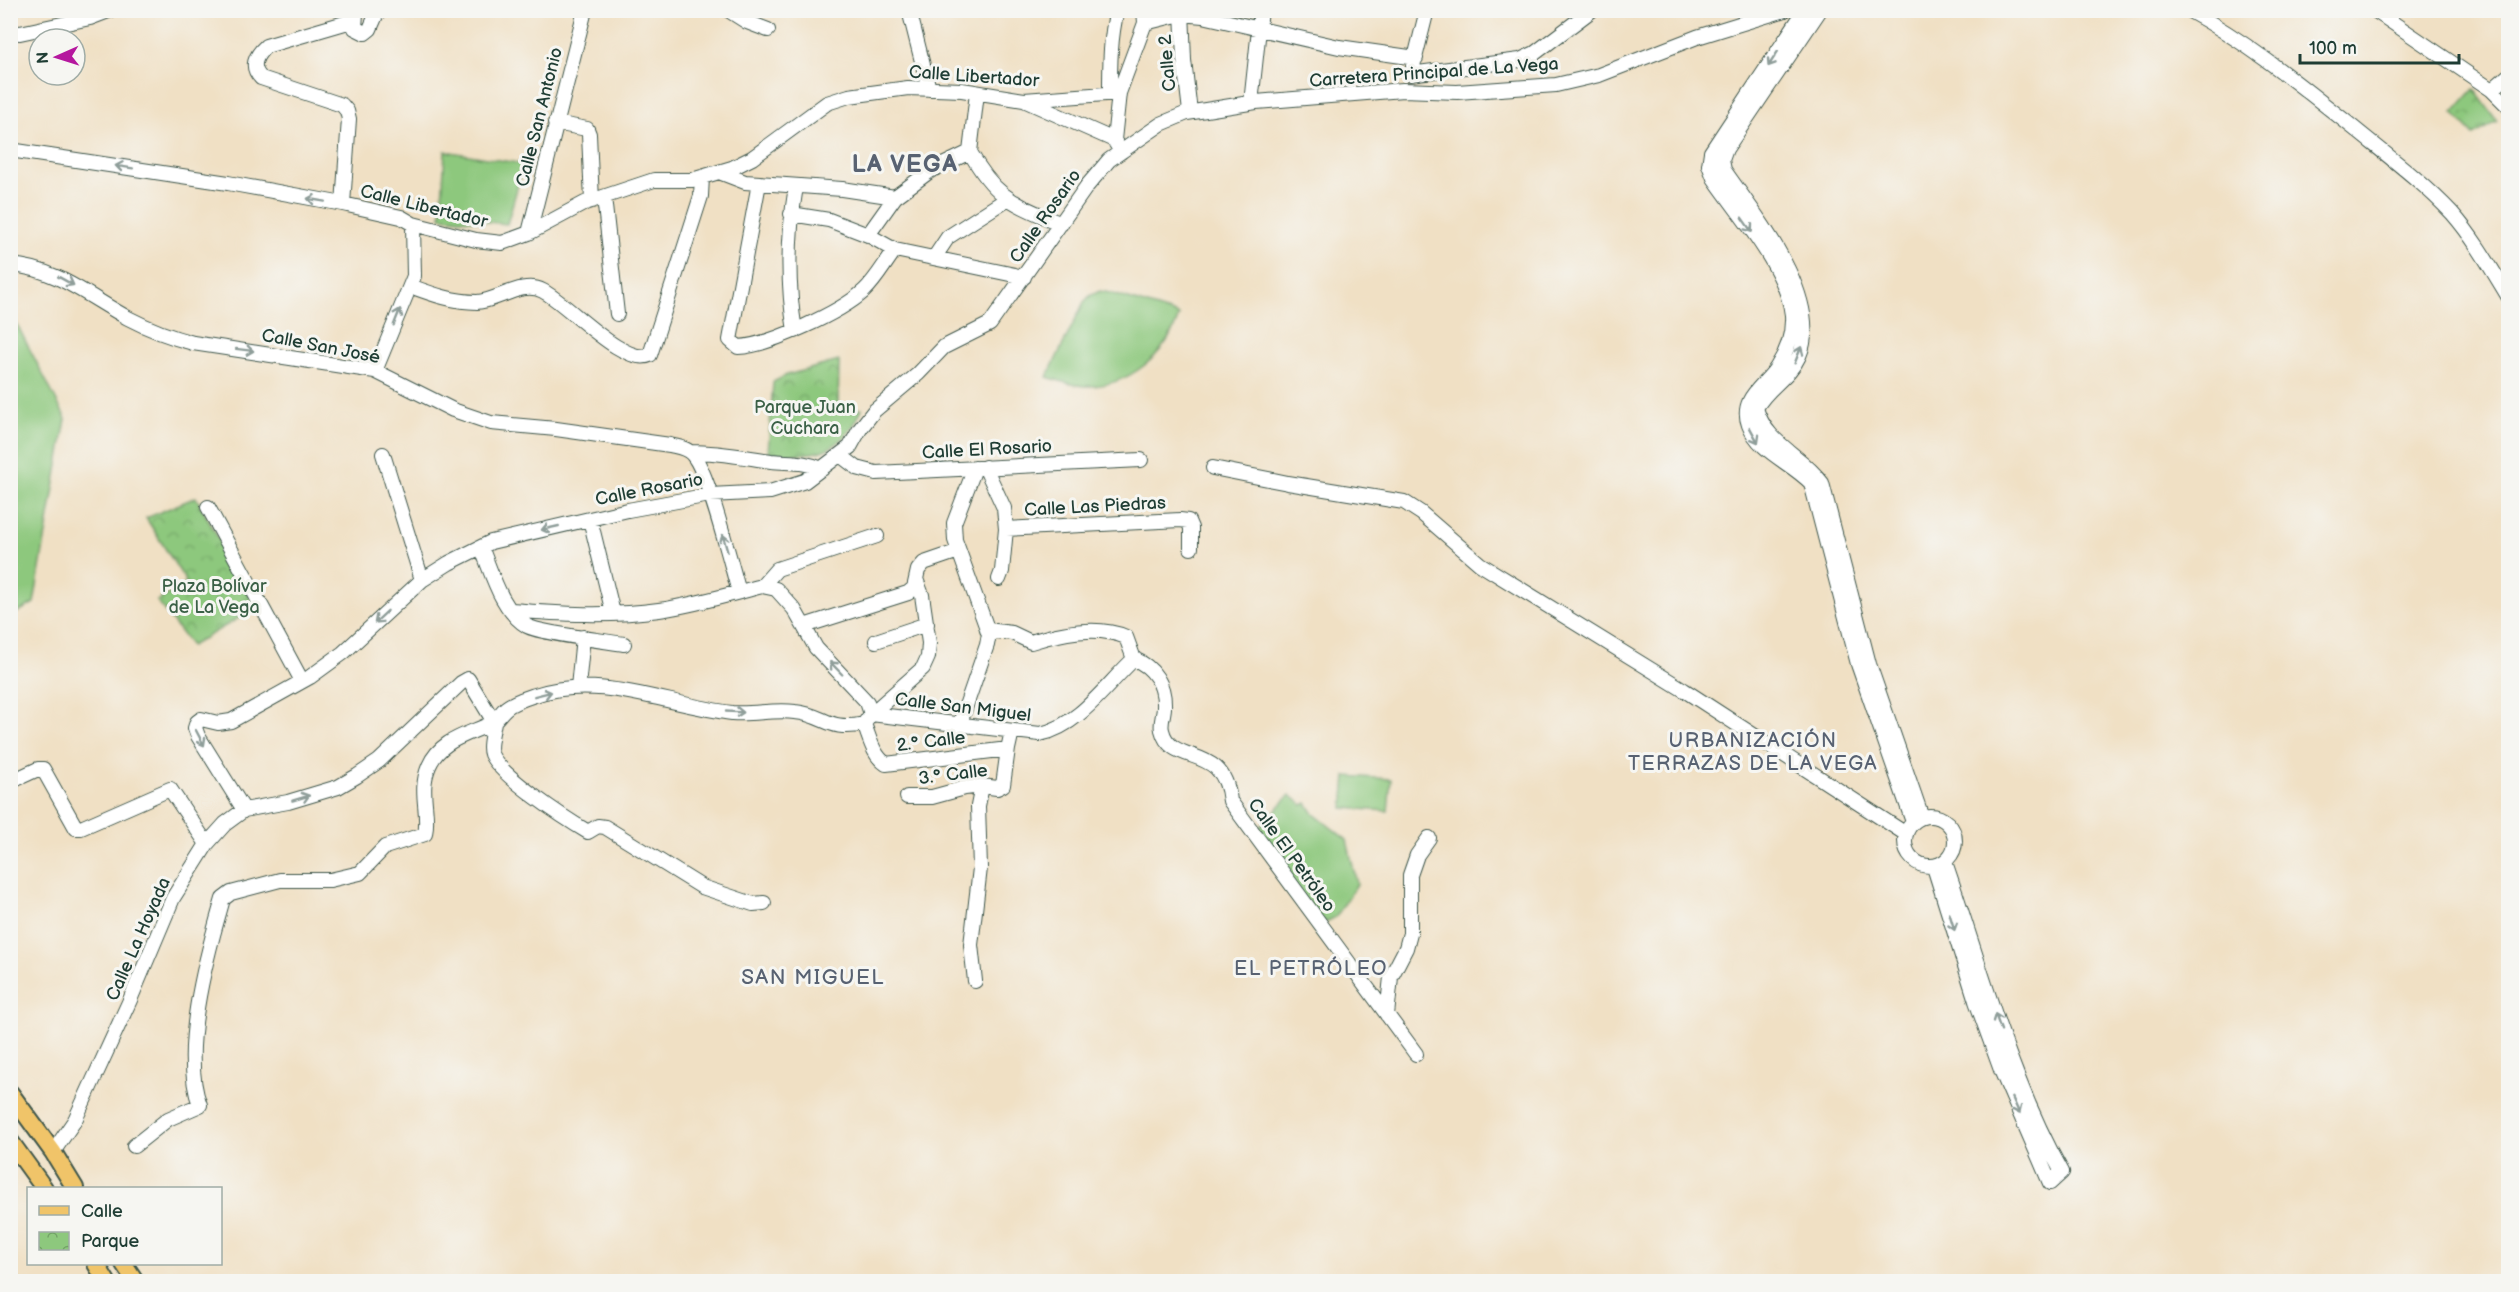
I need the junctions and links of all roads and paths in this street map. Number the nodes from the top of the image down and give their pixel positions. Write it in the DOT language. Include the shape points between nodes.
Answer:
graph roads {
  1 [pos="111,10"];
  2 [pos="384,10"];
  3 [pos="585,10"];
  4 [pos="728,10"];
  5 [pos="909,10"];
  6 [pos="1117,10"];
  7 [pos="1261,10"];
  8 [pos="1427,10"];
  9 [pos="1592,10"];
  10 [pos="1785,10"];
  11 [pos="1805,10"];
  12 [pos="1820,10"];
  13 [pos="2188,10"];
  14 [pos="2373,10"];
  15 [pos="1182,12"];
  16 [pos="356,15"];
  17 [pos="1144,17"];
  18 [pos="1259,28"];
  19 [pos="768,30"];
  20 [pos="10,32"];
  21 [pos="1416,58"];
  22 [pos="1410,74"];
  23 [pos="2508,76"];
  24 [pos="929,89"];
  25 [pos="1403,90"];
  26 [pos="2492,90"];
  27 [pos="977,93"];
  28 [pos="1115,93"];
  29 [pos="1024,100"];
  30 [pos="1251,103"];
  31 [pos="2508,106"];
  32 [pos="1190,112"];
  33 [pos="555,123"];
  34 [pos="1118,146"];
  35 [pos="10,150"];
  36 [pos="970,152"];
  37 [pos="719,172"];
  38 [pos="702,177"];
  39 [pos="759,183"];
  40 [pos="796,186"];
  41 [pos="895,197"];
  42 [pos="598,199"];
  43 [pos="1007,200"];
  44 [pos="343,204"];
  45 [pos="791,214"];
  46 [pos="413,224"];
  47 [pos="1061,224"];
  48 [pos="529,233"];
  49 [pos="868,235"];
  50 [pos="895,250"];
  51 [pos="934,258"];
  52 [pos="10,265"];
  53 [pos="1024,277"];
  54 [pos="410,286"];
  55 [pos="2508,296"];
  56 [pos="617,314"];
  57 [pos="795,331"];
  58 [pos="375,371"];
  59 [pos="691,452"];
  60 [pos="383,454"];
  61 [pos="840,455"];
  62 [pos="1141,460"];
  63 [pos="980,468"];
  64 [pos="1214,468"];
  65 [pos="822,469"];
  66 [pos="710,495"];
  67 [pos="208,507"];
  68 [pos="590,519"];
  69 [pos="1006,529"];
  70 [pos="877,536"];
  71 [pos="482,546"];
  72 [pos="1191,548"];
  73 [pos="959,551"];
  74 [pos="916,579"];
  75 [pos="999,579"];
  76 [pos="422,580"];
  77 [pos="762,586"];
  78 [pos="739,592"];
  79 [pos="511,610"];
  80 [pos="614,613"];
  81 [pos="927,624"];
  82 [pos="804,626"];
  83 [pos="987,630"];
  84 [pos="584,637"];
  85 [pos="876,641"];
  86 [pos="624,644"];
  87 [pos="1134,660"];
  88 [pos="302,681"];
  89 [pos="578,687"];
  90 [pos="868,719"];
  91 [pos="494,722"];
  92 [pos="959,726"];
  93 [pos="1012,731"];
  94 [pos="1008,749"];
  95 [pos="10,782"];
  96 [pos="982,786"];
  97 [pos="907,797"];
  98 [pos="244,810"];
  99 [pos="1913,825"];
  100 [pos="1429,838"];
  101 [pos="207,844"];
  102 [pos="1940,865"];
  103 [pos="764,903"];
  104 [pos="975,981"];
  105 [pos="1387,1015"];
  106 [pos="1416,1054"];
  107 [pos="10,1093"];
  108 [pos="10,1141"];
  109 [pos="134,1146"];
  110 [pos="53,1152"];
  111 [pos="43,1187"];
  112 [pos="74,1187"];
  113 [pos="97,1265"];
  114 [pos="125,1265"];
  115 [pos="10,1277"];
  116 [pos="14,1281"];
  117 [pos="107,1281"];
  118 [pos="136,1281"];
  1 -- 20 [label="street" via="90,18"];
  2 -- 16 [label="street" via="377,13 364,33 355,28"];
  3 -- 33 [label="street, Calle San Antonio"];
  4 -- 19 [label="street"];
  5 -- 24 [label="street"];
  6 -- 28 [label="street" via="1110,59"];
  7 -- 18 [label="street"];
  8 -- 21 [label="street"];
  9 -- 22 [label="street" via="1520,60"];
  10 -- 25 [label="street, Carretera Principal de La Vega" via="1697,37 1599,75 1556,85 1457,92"];
  11 -- 99 [label="street, one-way" via="1712,152 1709,165 1777,271 1792,315 1791,338 1785,353 1776,369 1752,394 1747,408 1748,423 1758,443 1811,483 1858,664"];
  99 -- 12 [label="street, one-way" via="1822,483 1811,468 1772,439 1756,408 1763,394 1790,372 1800,354 1803,315 1788,271 1724,170 1722,160"];
  13 -- 55 [label="street" via="2274,64 2406,170 2452,213"];
  14 -- 26 [label="street"];
  15 -- 17 [label="street"];
  15 -- 18 [label="street"];
  15 -- 32 [label="street, Calle 2"];
  16 -- 44 [label="street" via="266,46 254,61 261,78 342,105 347,111"];
  17 -- 28 [label="street"];
  18 -- 21 [label="street" via="1339,47"];
  18 -- 30 [label="street"];
  21 -- 22 [label="street"];
  22 -- 25 [label="street"];
  23 -- 26 [label="street"];
  24 -- 27 [label="street, Calle Libertador"];
  24 -- 37 [label="street, Calle Libertador" via="849,96 827,103 752,158"];
  25 -- 30 [label="street, Carretera Principal de La Vega"];
  26 -- 31 [label="street"];
  27 -- 29 [label="street, Calle Libertador"];
  27 -- 36 [label="street"];
  28 -- 29 [label="street, Calle Libertador"];
  28 -- 34 [label="street"];
  29 -- 34 [label="street"];
  30 -- 32 [label="street, Carretera Principal de La Vega"];
  32 -- 34 [label="street, Carretera Principal de La Vega"];
  33 -- 42 [label="street" via="582,127 590,134"];
  33 -- 48 [label="street, Calle San Antonio"];
  34 -- 47 [label="street, Calle Rosario"];
  44 -- 35 [label="street, Calle Libertador, one-way"];
  36 -- 41 [label="street" via="930,171"];
  36 -- 43 [label="street" via="983,176"];
  37 -- 38 [label="street, Calle Libertador"];
  37 -- 39 [label="street"];
  38 -- 42 [label="street, Calle Libertador" via="654,180"];
  38 -- 54 [label="street" via="701,196 650,355 644,358 634,357 544,291 531,286 478,302 444,299"];
  39 -- 40 [label="street"];
  39 -- 57 [label="street" via="730,340 738,347 752,347"];
  40 -- 41 [label="street"];
  40 -- 45 [label="street"];
  41 -- 49 [label="street"];
  42 -- 48 [label="street, Calle Libertador"];
  42 -- 56 [label="street"];
  43 -- 47 [label="street"];
  43 -- 51 [label="street" via="948,237"];
  44 -- 46 [label="street, Calle Libertador" via="401,217"];
  45 -- 49 [label="street" via="829,220"];
  45 -- 57 [label="street" via="789,292"];
  46 -- 48 [label="street, Calle Libertador" via="502,243"];
  46 -- 54 [label="street" via="414,276"];
  47 -- 53 [label="street, Calle Rosario"];
  49 -- 50 [label="street"];
  50 -- 51 [label="street"];
  50 -- 57 [label="street" via="865,291"];
  51 -- 53 [label="street"];
  52 -- 58 [label="street, Calle San José, one-way" via="48,271 167,336"];
  53 -- 61 [label="street, Calle Rosario" via="990,324 944,347 874,411"];
  58 -- 54 [label="street, one-way"];
  58 -- 59 [label="street, Calle San José" via="453,410 491,423 670,444"];
  59 -- 65 [label="street, Calle San José" via="810,463"];
  59 -- 66 [label="street"];
  60 -- 76 [label="street"];
  61 -- 63 [label="street, Calle El Rosario" via="857,468 876,473"];
  61 -- 65 [label="street, Calle Rosario"];
  62 -- 63 [label="street, Calle El Rosario"];
  63 -- 69 [label="street, Calle Las Piedras" via="1004,508"];
  63 -- 73 [label="street" via="954,523"];
  64 -- 99 [label="street" via="1404,502 1480,564"];
  65 -- 66 [label="street, Calle Rosario" via="805,481 770,492"];
  66 -- 68 [label="street, Calle Rosario"];
  78 -- 66 [label="street, one-way"];
  67 -- 88 [label="street"];
  68 -- 71 [label="street, Calle Rosario, one-way"];
  68 -- 80 [label="street"];
  69 -- 72 [label="street, Calle Las Piedras" via="1180,520 1188,521 1191,528"];
  69 -- 75 [label="street"];
  70 -- 77 [label="street" via="777,568"];
  71 -- 76 [label="street, Calle Rosario"];
  71 -- 79 [label="street" via="501,596"];
  73 -- 74 [label="street" via="924,563"];
  73 -- 83 [label="street"];
  74 -- 81 [label="street"];
  74 -- 82 [label="street" via="908,593"];
  76 -- 88 [label="street, Calle Rosario, one-way" via="343,653"];
  77 -- 78 [label="street"];
  77 -- 82 [label="street" via="776,589"];
  78 -- 80 [label="street" via="659,610"];
  79 -- 80 [label="street"];
  79 -- 84 [label="street" via="529,628"];
  81 -- 85 [label="street"];
  81 -- 90 [label="street" via="928,657 923,668"];
  90 -- 82 [label="street, one-way" via="867,702 816,648"];
  83 -- 87 [label="street" via="1012,633 1031,642 1081,632 1117,633 1126,637"];
  83 -- 92 [label="street" via="987,645"];
  84 -- 86 [label="street"];
  84 -- 89 [label="street"];
  87 -- 93 [label="street, Calle San Miguel" via="1088,706 1056,731"];
  87 -- 105 [label="street, Calle El Petróleo" via="1147,664 1159,683 1164,706 1162,730 1167,739 1182,754 1215,765 1228,784 1230,801"];
  88 -- 98 [label="street, Calle Rosario, one-way" via="231,721 197,722 198,736"];
  89 -- 90 [label="street, Calle San Miguel, one-way" via="613,689 735,713 793,711 848,728"];
  91 -- 89 [label="street, Calle San Miguel, one-way" via="506,707 536,695"];
  90 -- 92 [label="street, Calle San Miguel"];
  90 -- 94 [label="street, 2.° Calle" via="874,751 886,764"];
  98 -- 91 [label="street, Calle La Hoyada, one-way" via="338,787 379,761 468,679"];
  91 -- 103 [label="street" via="490,752 500,768 571,822 588,832 604,827 702,887 753,904"];
  91 -- 109 [label="street, Calle San Miguel" via="451,740 438,751 424,786 425,834 385,847 360,873 330,880 280,880 231,893 224,899 206,961 195,1033 194,1091 200,1105 168,1119"];
  92 -- 93 [label="street, Calle San Miguel"];
  93 -- 94 [label="street"];
  94 -- 96 [label="street, 3.° Calle" via="1003,785"];
  95 -- 101 [label="street" via="43,769 76,828 170,789"];
  96 -- 97 [label="street, 3.° Calle" via="932,797"];
  96 -- 104 [label="street" via="978,806 980,868 971,945"];
  98 -- 101 [label="street, Calle La Hoyada"];
  99 -- 102 [label="street" via="1905,843 1911,858 1926,867"];
  99 -- 102 [label="street" via="1938,817 1951,826 1954,849"];
  100 -- 105 [label="street" via="1410,875 1410,933 1391,977"];
  101 -- 110 [label="street, Calle La Hoyada" via="173,898 75,1120"];
  102 -- 102 [label="street, one-way" via="1976,1001 2050,1183 2062,1172 2018,1076"];
  105 -- 106 [label="street, Calle El Petróleo"];
  107 -- 110 [label="main road"];
  108 -- 111 [label="main road"];
  110 -- 112 [label="main road"];
  113 -- 117 [label="main road"];
  114 -- 118 [label="main road"];
  115 -- 116 [label="street"];
}
